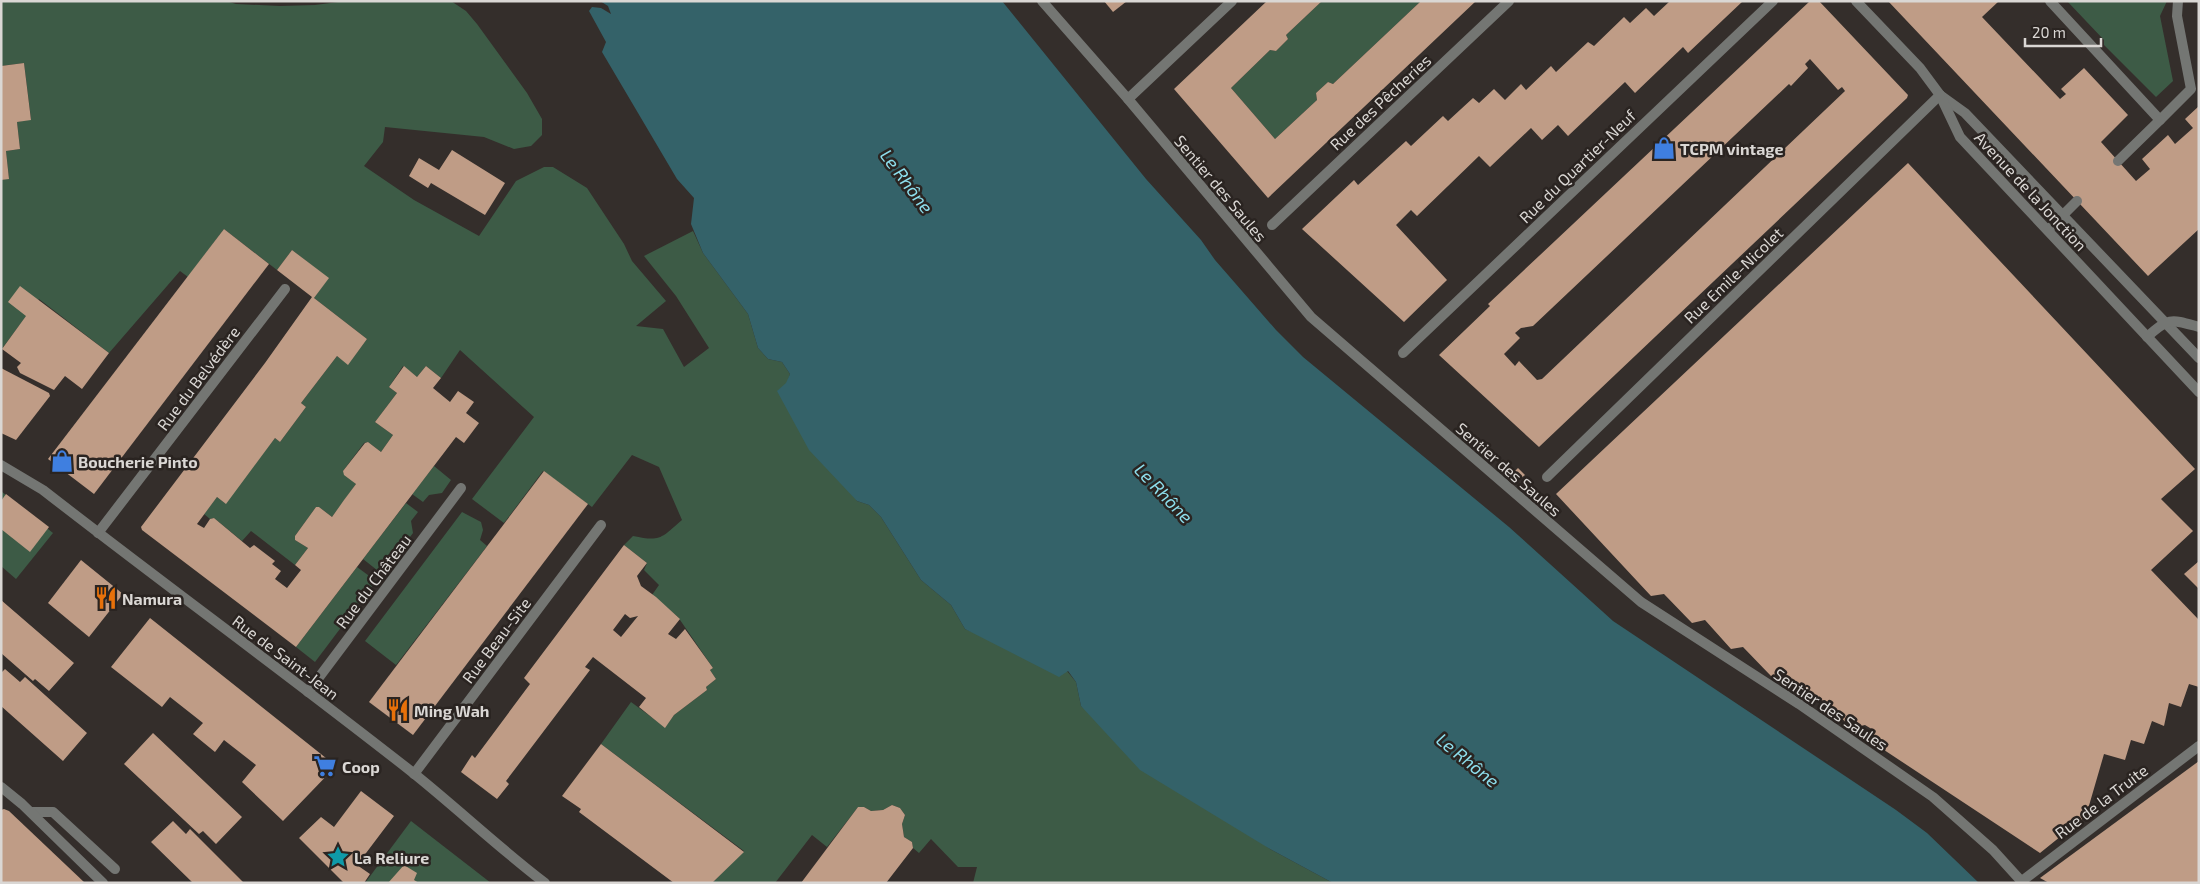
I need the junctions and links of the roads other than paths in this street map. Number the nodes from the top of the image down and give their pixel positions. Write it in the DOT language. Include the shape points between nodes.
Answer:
graph roads {
  1 [pos="1042,1"];
  2 [pos="1232,1"];
  3 [pos="1509,1"];
  4 [pos="1773,1"];
  5 [pos="1856,1"];
  6 [pos="2050,1"];
  7 [pos="2178,1"];
  8 [pos="1940,95"];
  9 [pos="1128,99"];
  10 [pos="2160,120"];
  11 [pos="2118,161"];
  12 [pos="2077,201"];
  13 [pos="2062,215"];
  14 [pos="1272,225"];
  15 [pos="2048,230"];
  16 [pos="285,289"];
  17 [pos="2164,322"];
  18 [pos="2199,327"];
  19 [pos="2147,337"];
  20 [pos="1403,353"];
  21 [pos="2199,358"];
  22 [pos="2199,392"];
  23 [pos="1,465"];
  24 [pos="1547,477"];
  25 [pos="461,488"];
  26 [pos="601,525"];
  27 [pos="98,533"];
  28 [pos="308,692"];
  29 [pos="2199,746"];
  30 [pos="414,774"];
  31 [pos="1,787"];
  32 [pos="31,812"];
  33 [pos="115,869"];
  34 [pos="2023,882"];
  35 [pos="103,883"];
  36 [pos="545,883"];
  1 -- 9 [label="street, Sentier des Saules"];
  2 -- 9 [label="street"];
  3 -- 14 [label="street, Rue des Pêcheries"];
  4 -- 20 [label="street, Rue du Quartier-Neuf"];
  5 -- 8 [label="street, Avenue de la Jonction" via="1920,68"];
  6 -- 10 [label="street"];
  7 -- 10 [label="street" via="2177,16 2191,89"];
  8 -- 13 [label="street" via="1965,113"];
  8 -- 15 [label="street, Avenue de la Jonction" via="1960,137"];
  8 -- 24 [label="street, Rue Emile-Nicolet"];
  9 -- 34 [label="street, Sentier des Saules" via="1311,317 1641,602 1798,704 1933,798 1993,850"];
  10 -- 11 [label="street"];
  12 -- 13 [label="street"];
  13 -- 15 [label="street"];
  13 -- 17 [label="street"];
  15 -- 19 [label="street, Avenue de la Jonction"];
  16 -- 27 [label="street, Rue du Belvédère"];
  17 -- 18 [label="street" via="2183,322"];
  17 -- 19 [label="street"];
  17 -- 21 [label="street"];
  19 -- 22 [label="street, Avenue de la Jonction"];
  23 -- 27 [label="street, Rue de Saint-Jean" via="43,490"];
  25 -- 28 [label="street, Rue du Château"];
  26 -- 30 [label="street, Rue Beau-Site"];
  27 -- 28 [label="street, Rue de Saint-Jean"];
  28 -- 30 [label="street, Rue de Saint-Jean"];
  29 -- 34 [label="street, Rue de la Truite"];
  30 -- 36 [label="street, Rue de Saint-Jean"];
  31 -- 32 [label="street"];
  32 -- 33 [label="street" via="53,812"];
  32 -- 35 [label="street"];
}
